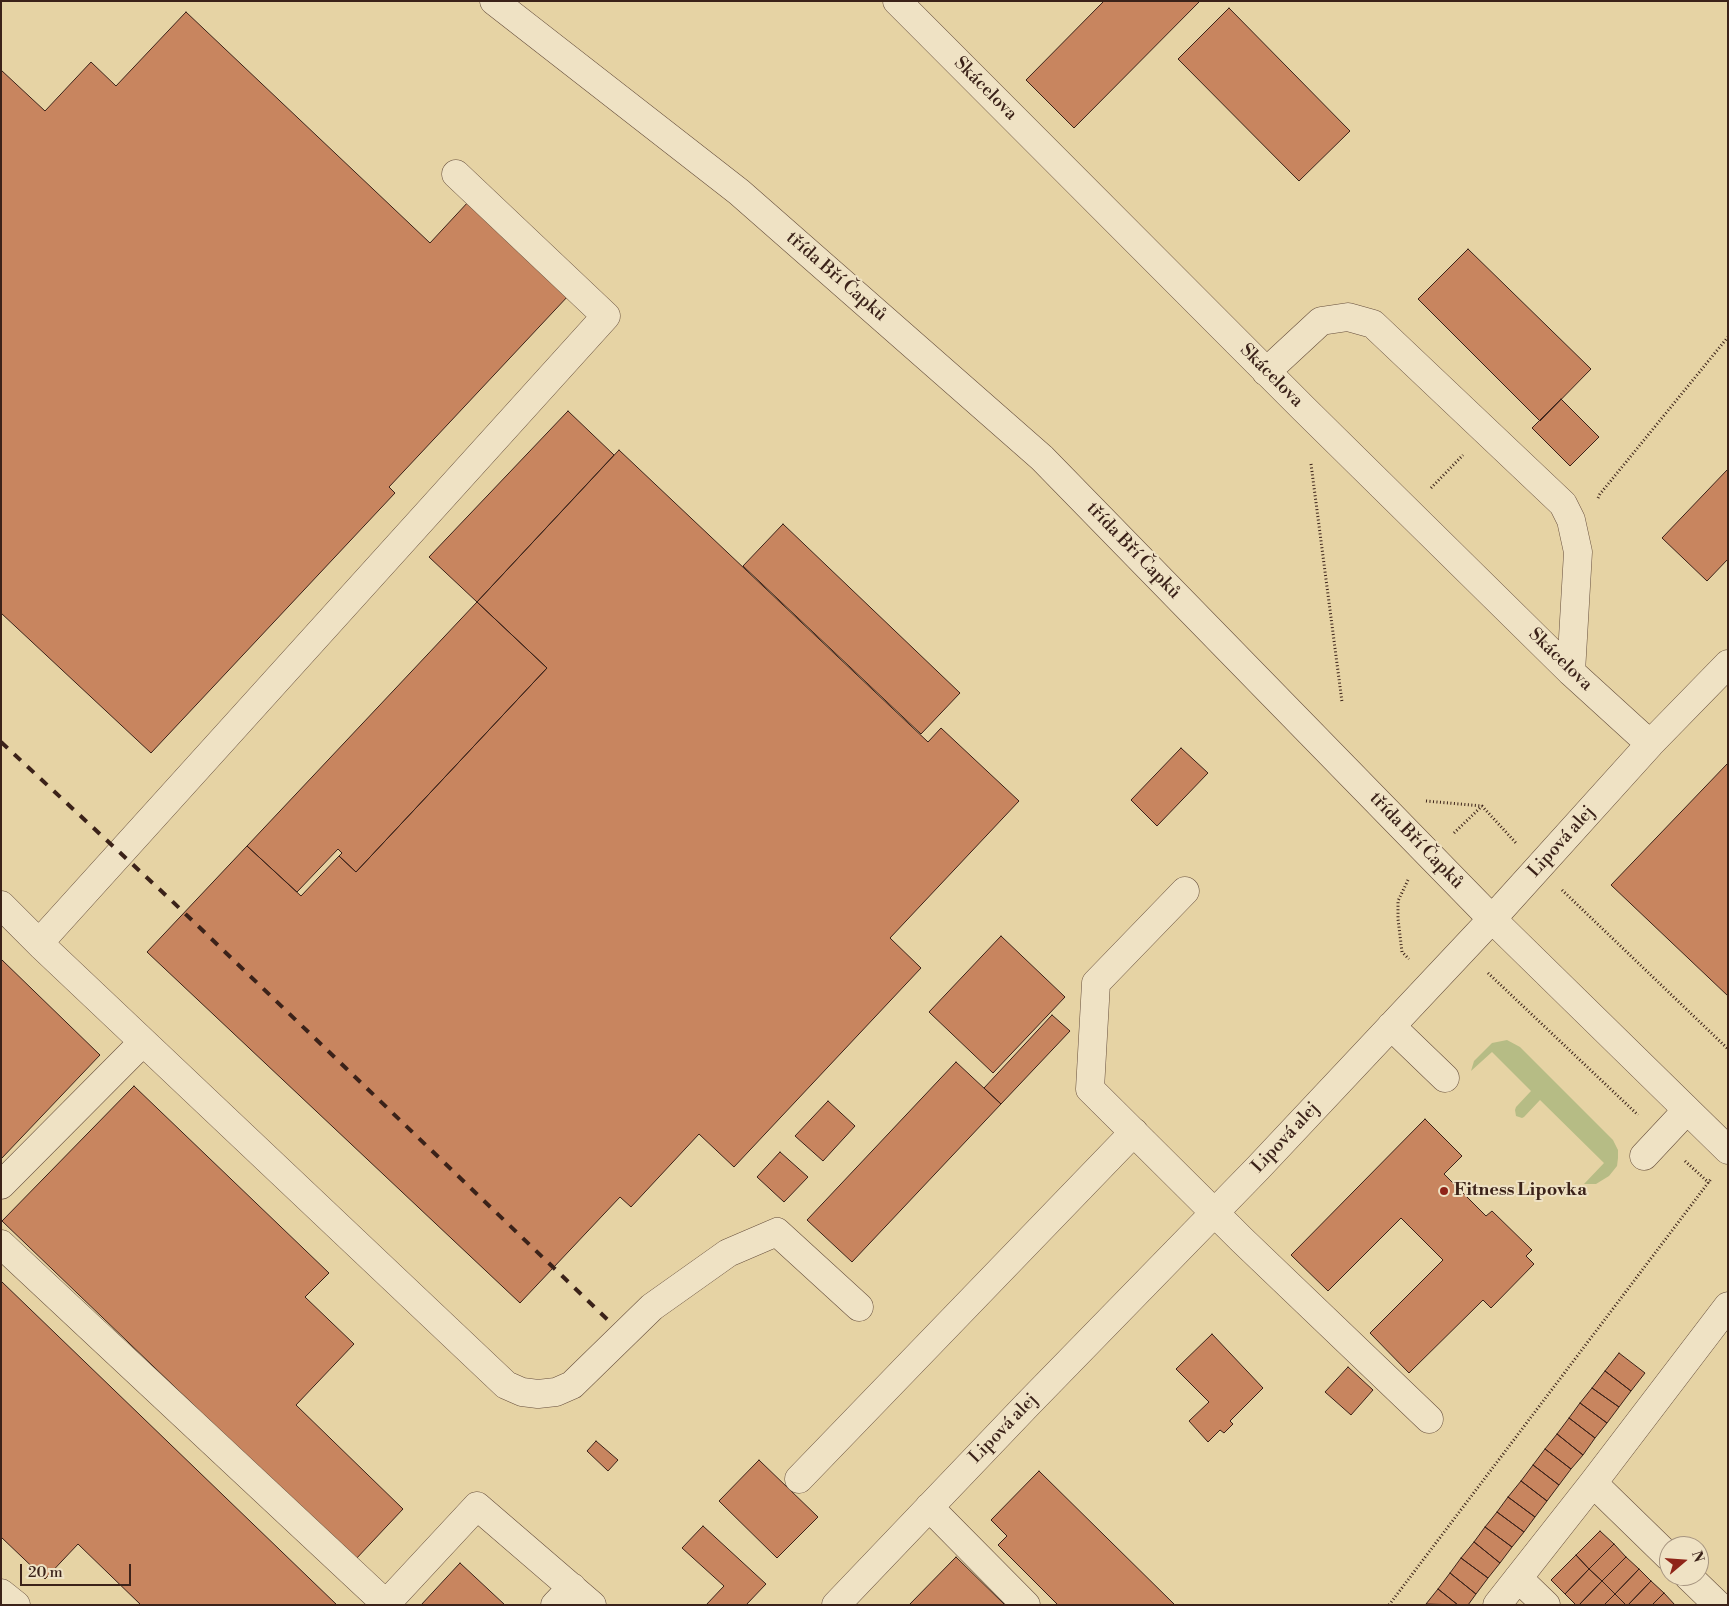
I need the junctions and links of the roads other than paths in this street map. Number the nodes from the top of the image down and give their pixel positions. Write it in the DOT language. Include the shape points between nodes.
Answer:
graph roads {
  1 [pos="494,1"];
  2 [pos="897,1"];
  3 [pos="456,174"];
  4 [pos="1266,372"];
  5 [pos="1728,664"];
  6 [pos="1572,672"];
  7 [pos="1650,744"];
  8 [pos="1186,891"];
  9 [pos="1,905"];
  10 [pos="1492,919"];
  11 [pos="39,942"];
  12 [pos="1391,1026"];
  13 [pos="143,1042"];
  14 [pos="1445,1078"];
  15 [pos="1687,1110"];
  16 [pos="1134,1132"];
  17 [pos="1653,1147"];
  18 [pos="1728,1150"];
  19 [pos="1,1185"];
  20 [pos="1215,1212"];
  21 [pos="1,1244"];
  22 [pos="1728,1306"];
  23 [pos="859,1308"];
  24 [pos="1430,1419"];
  25 [pos="799,1479"];
  26 [pos="1593,1483"];
  27 [pos="929,1507"];
  28 [pos="1659,1547"];
  29 [pos="1518,1578"];
  30 [pos="1698,1586"];
  31 [pos="1,1594"];
  32 [pos="563,1596"];
  33 [pos="386,1604"];
  34 [pos="16,1605"];
  35 [pos="592,1605"];
  36 [pos="836,1605"];
  37 [pos="1026,1605"];
  38 [pos="1497,1605"];
  39 [pos="1546,1605"];
  40 [pos="1718,1605"];
  1 -- 10 [label="street, třída Bří Čapků" via="739,192 1042,458"];
  2 -- 4 [label="street, Skácelova"];
  3 -- 11 [label="street" via="606,316"];
  4 -- 6 [label="street, Skácelova"];
  4 -- 6 [label="street" via="1321,321 1348,317 1373,324 1563,504 1571,520 1578,552"];
  5 -- 7 [label="street, Lipová alej"];
  6 -- 7 [label="street, Skácelova"];
  7 -- 10 [label="street, Lipová alej"];
  8 -- 16 [label="street" via="1096,983 1090,1089"];
  9 -- 11 [label="street"];
  10 -- 12 [label="street, Lipová alej"];
  10 -- 15 [label="street, třída Bří Čapků"];
  11 -- 13 [label="street"];
  12 -- 14 [label="street"];
  12 -- 20 [label="street, Lipová alej"];
  13 -- 19 [label="street"];
  13 -- 23 [label="street" via="506,1385 522,1392 556,1392 572,1385 652,1307 728,1253 777,1232"];
  15 -- 17 [label="street"];
  15 -- 18 [label="street, třída Bří Čapků"];
  16 -- 20 [label="street"];
  16 -- 25 [label="street"];
  20 -- 24 [label="street"];
  20 -- 27 [label="street, Lipová alej"];
  21 -- 33 [label="street"];
  22 -- 26 [label="street"];
  26 -- 28 [label="street"];
  26 -- 29 [label="street"];
  27 -- 36 [label="street, Lipová alej"];
  27 -- 37 [label="street"];
  29 -- 38 [label="street"];
  29 -- 39 [label="street"];
  30 -- 40 [label="street"];
  31 -- 34 [label="street"];
  32 -- 33 [label="street" via="477,1506"];
  32 -- 35 [label="street"];
}
